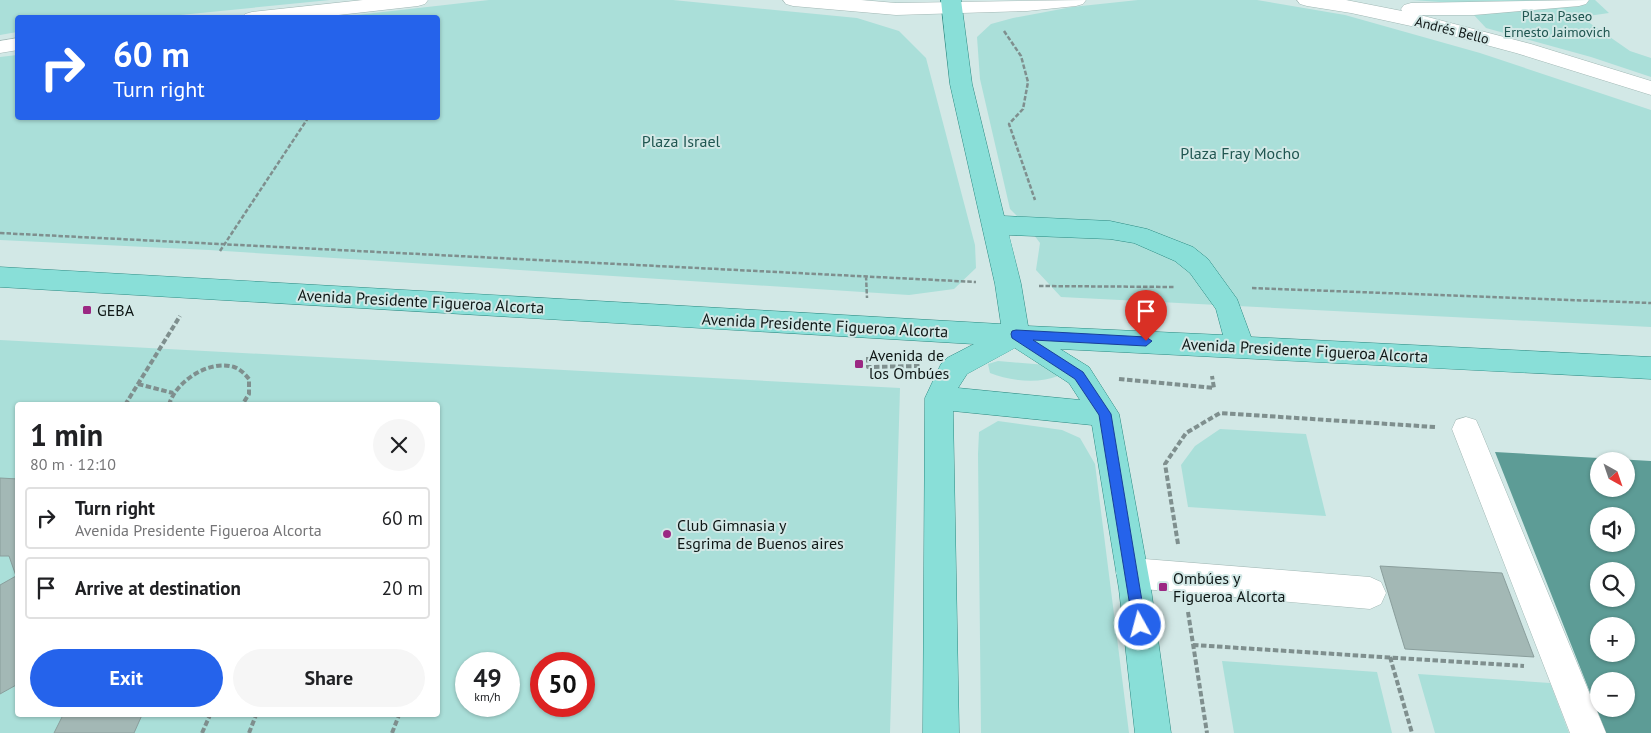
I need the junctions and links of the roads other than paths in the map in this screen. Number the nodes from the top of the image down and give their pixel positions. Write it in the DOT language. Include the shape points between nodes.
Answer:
graph roads {
  1 [pos="418,0"];
  2 [pos="793,0"];
  3 [pos="1076,0"];
  4 [pos="1307,0"];
  5 [pos="1579,0"];
  6 [pos="952,4"];
  7 [pos="1352,8"];
  8 [pos="280,15"];
  9 [pos="15,44"];
  10 [pos="0,47"];
  11 [pos="1651,88"];
  12 [pos="994,225"];
  13 [pos="0,277"];
  14 [pos="1016,334"];
  15 [pos="1240,346"];
  16 [pos="1651,368"];
  17 [pos="939,398"];
  18 [pos="1105,414"];
  19 [pos="1466,429"];
  20 [pos="1132,574"];
  21 [pos="1370,593"];
  22 [pos="941,733"];
  23 [pos="1153,733"];
  24 [pos="1588,733"];
  1 -- 8 [label="street"];
  2 -- 6 [label="street" via="896,9"];
  3 -- 6 [label="street" via="984,6"];
  4 -- 7 [label="street, Andrés Bello"];
  5 -- 7 [label="street" via="1474,9"];
  6 -- 12 [label="main road" via="961,84"];
  7 -- 11 [label="street, Andrés Bello" via="1517,46"];
  9 -- 10 [label="street"];
  12 -- 14 [label="main road"];
  12 -- 15 [label="main road" via="1110,230 1138,235 1184,254 1199,266 1228,306"];
  13 -- 14 [label="main road, Avenida Presidente Figueroa Alcorta"];
  14 -- 15 [label="main road, Avenida Presidente Figueroa Alcorta"];
  14 -- 17 [label="main road" via="957,366"];
  14 -- 18 [label="main road" via="1079,375"];
  15 -- 16 [label="main road, Avenida Presidente Figueroa Alcorta"];
  17 -- 18 [label="main road"];
  17 -- 22 [label="main road"];
  18 -- 20 [label="main road"];
  19 -- 24 [label="street"];
  20 -- 21 [label="street"];
  20 -- 23 [label="main road"];
}
